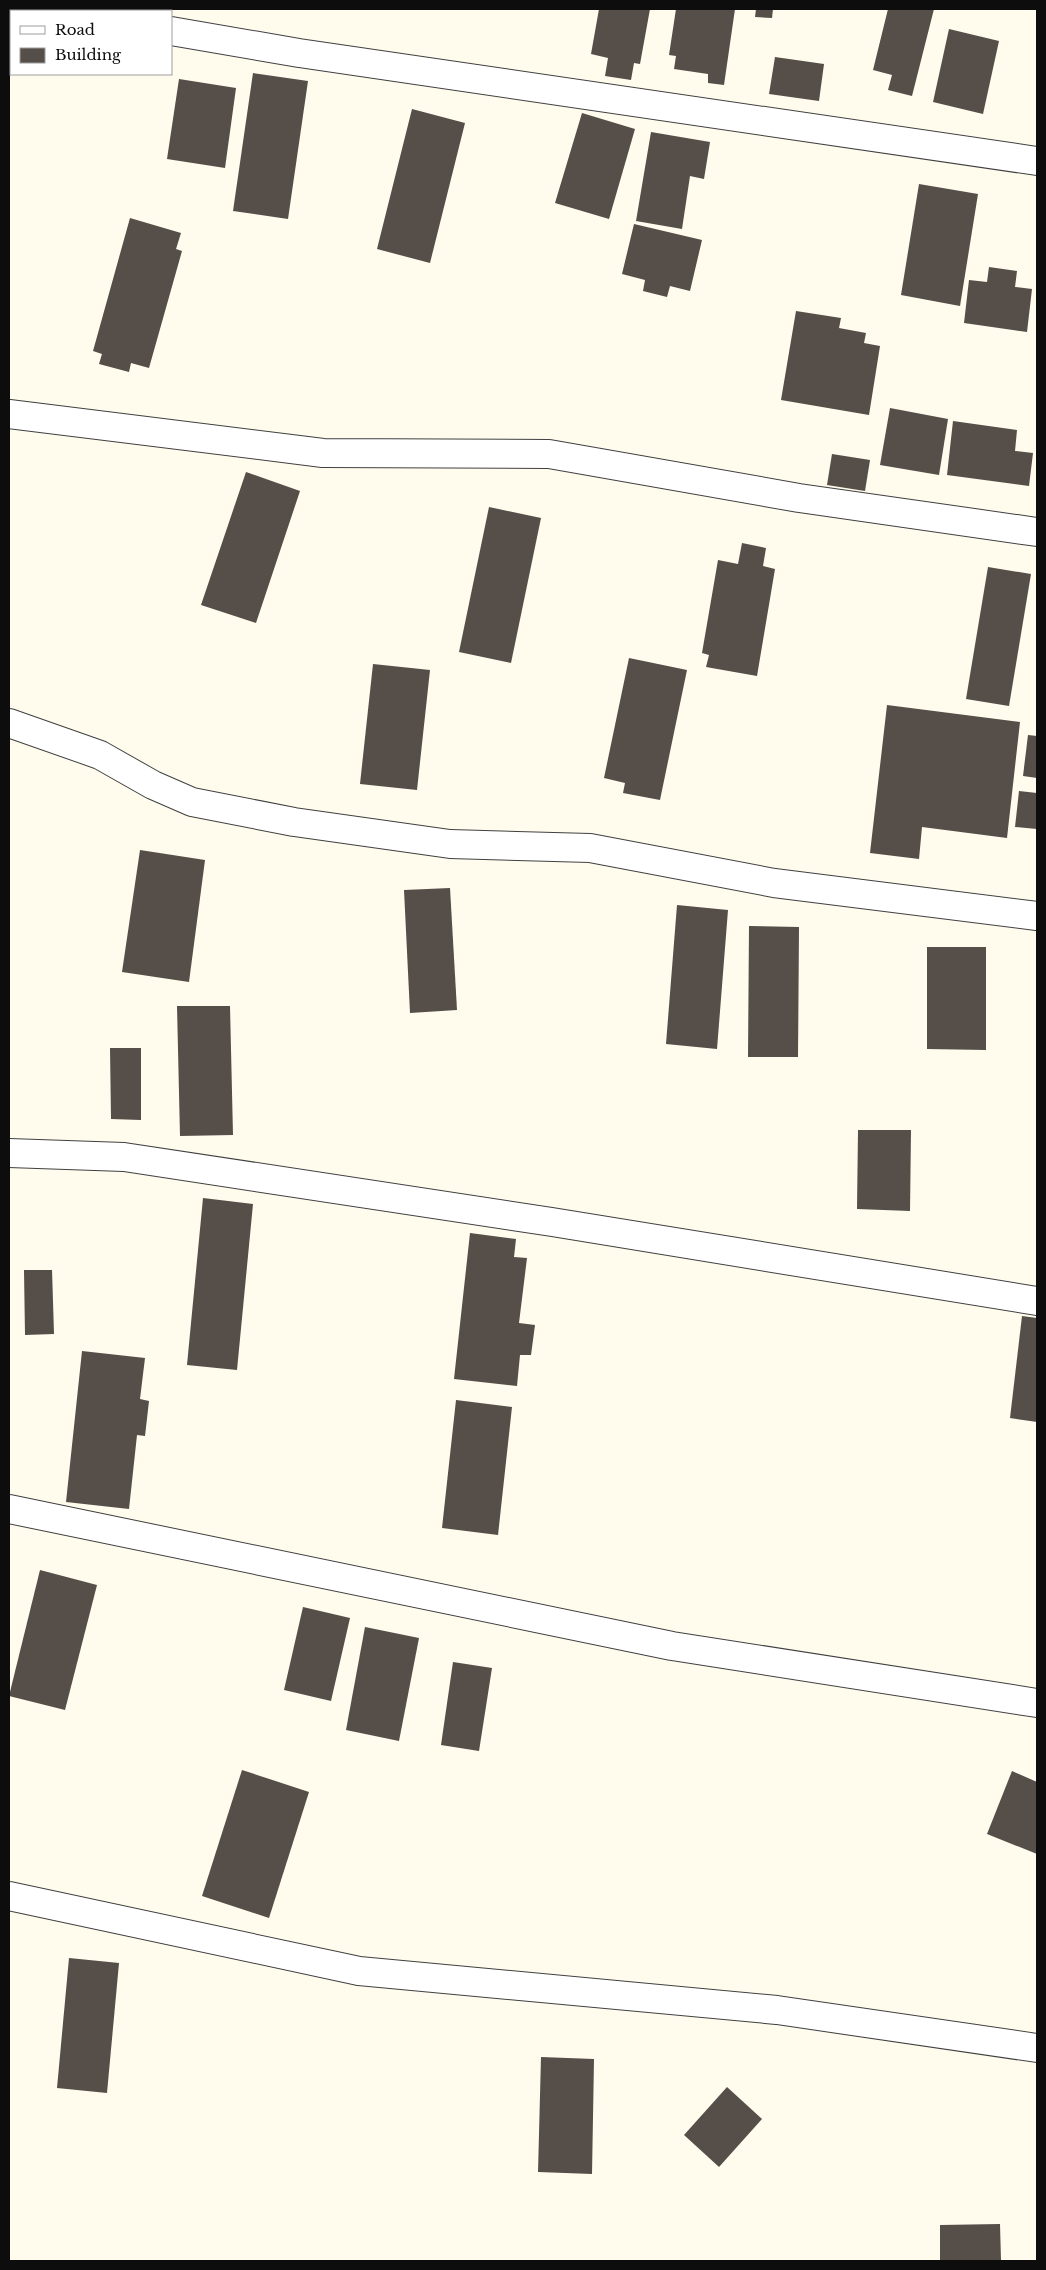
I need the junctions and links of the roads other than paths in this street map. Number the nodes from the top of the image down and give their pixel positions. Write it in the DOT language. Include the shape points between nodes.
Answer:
graph roads {
  1 [pos="172,32"];
  2 [pos="1037,161"];
  3 [pos="9,414"];
  4 [pos="1037,532"];
  5 [pos="9,723"];
  6 [pos="1037,916"];
  7 [pos="9,1160"];
  8 [pos="1037,1301"];
  9 [pos="9,1509"];
  10 [pos="1037,1703"];
  11 [pos="9,1896"];
  12 [pos="1037,2048"];
  1 -- 2 [label="street"];
  3 -- 4 [label="street" via="322,453 549,454 799,498"];
  5 -- 6 [label="street" via="100,755 152,785 192,802 294,822 450,844 590,848 774,883"];
  7 -- 8 [label="street" via="134,1158"];
  9 -- 10 [label="street" via="672,1646"];
  11 -- 12 [label="street" via="359,1971 777,2010"];
}
